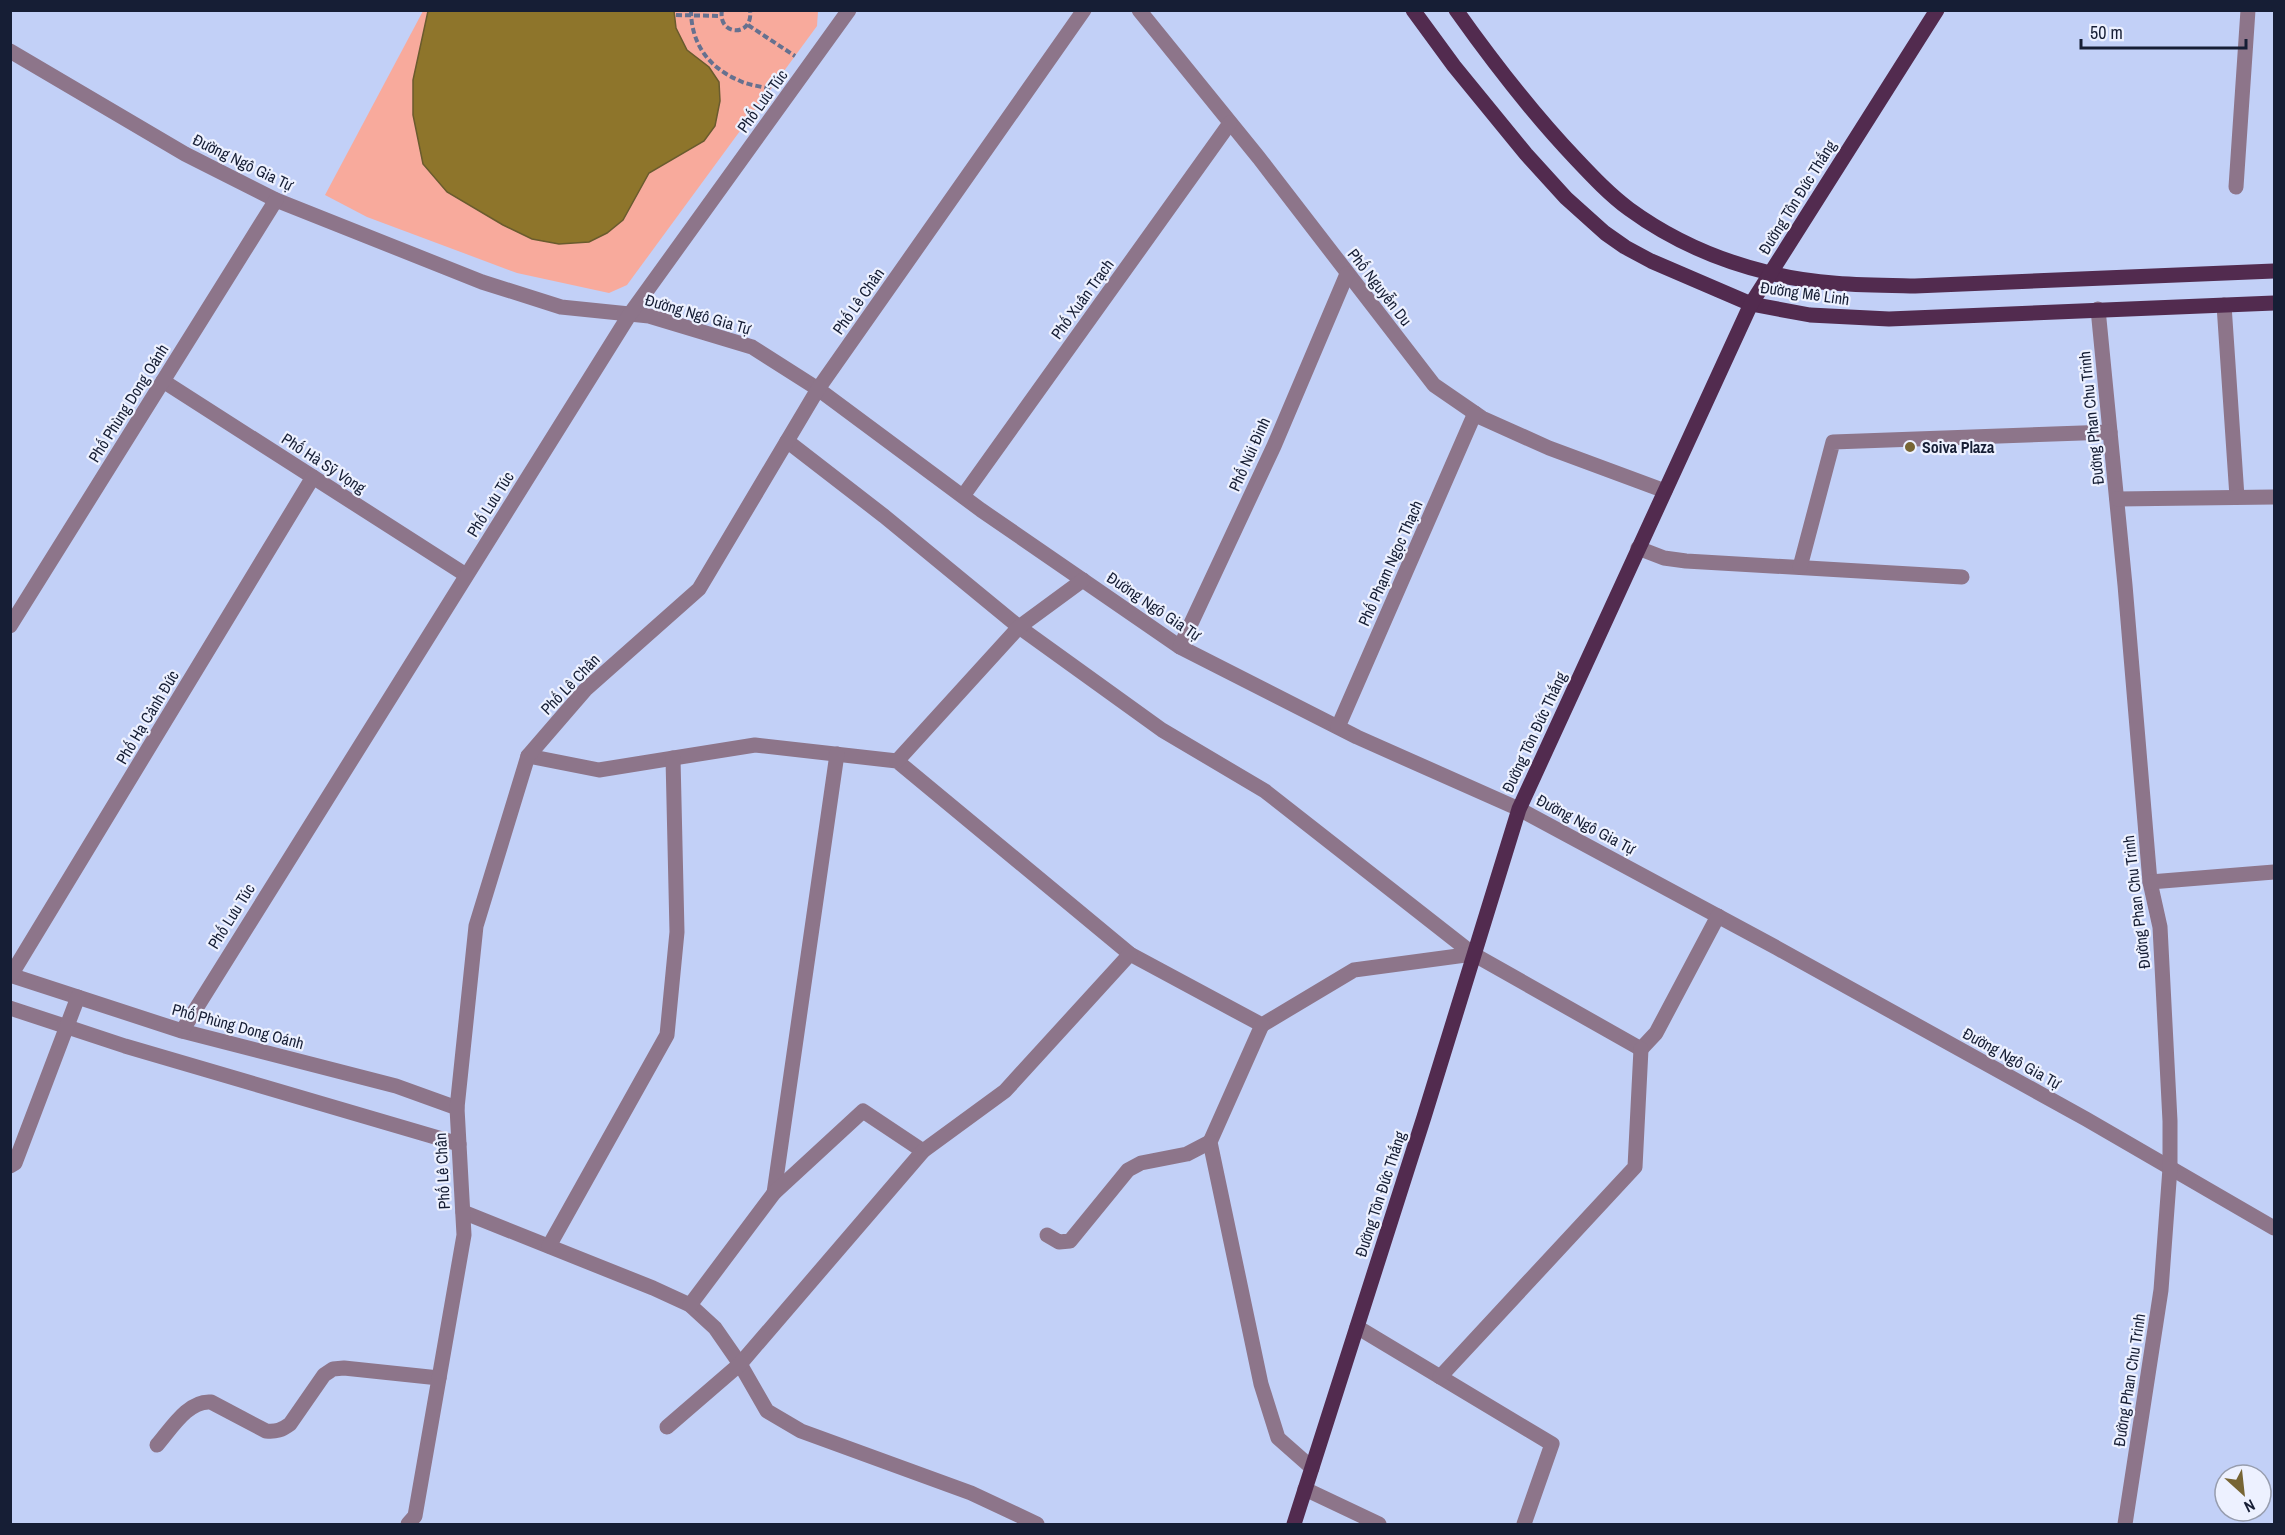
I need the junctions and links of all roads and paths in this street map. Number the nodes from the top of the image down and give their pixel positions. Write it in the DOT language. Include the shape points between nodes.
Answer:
graph roads {
  1 [pos="750,10"];
  2 [pos="849,10"];
  3 [pos="1084,10"];
  4 [pos="1139,10"];
  5 [pos="1413,10"];
  6 [pos="1456,10"];
  7 [pos="1937,10"];
  8 [pos="2248,10"];
  9 [pos="691,13"];
  10 [pos="722,13"];
  11 [pos="676,15"];
  12 [pos="748,25"];
  13 [pos="10,51"];
  14 [pos="795,56"];
  15 [pos="771,89"];
  16 [pos="1230,123"];
  17 [pos="2236,186"];
  18 [pos="276,200"];
  19 [pos="2274,271"];
  20 [pos="1770,273"];
  21 [pos="1347,274"];
  22 [pos="2274,303"];
  23 [pos="1752,304"];
  24 [pos="2224,305"];
  25 [pos="2098,309"];
  26 [pos="630,314"];
  27 [pos="163,381"];
  28 [pos="819,389"];
  29 [pos="1475,414"];
  30 [pos="2110,432"];
  31 [pos="788,441"];
  32 [pos="313,477"];
  33 [pos="1665,491"];
  34 [pos="963,496"];
  35 [pos="2237,497"];
  36 [pos="2274,497"];
  37 [pos="2117,499"];
  38 [pos="1638,548"];
  39 [pos="1800,567"];
  40 [pos="466,575"];
  41 [pos="1962,577"];
  42 [pos="1083,580"];
  43 [pos="10,626"];
  44 [pos="1019,627"];
  45 [pos="1180,647"];
  46 [pos="1338,728"];
  47 [pos="837,754"];
  48 [pos="528,756"];
  49 [pos="673,758"];
  50 [pos="897,761"];
  51 [pos="1519,809"];
  52 [pos="2274,872"];
  53 [pos="2150,882"];
  54 [pos="1718,916"];
  55 [pos="1130,954"];
  56 [pos="1473,954"];
  57 [pos="11,975"];
  58 [pos="78,997"];
  59 [pos="10,1008"];
  60 [pos="1262,1025"];
  61 [pos="66,1027"];
  62 [pos="182,1031"];
  63 [pos="1641,1049"];
  64 [pos="457,1108"];
  65 [pos="1210,1142"];
  66 [pos="459,1144"];
  67 [pos="923,1152"];
  68 [pos="10,1166"];
  69 [pos="2170,1168"];
  70 [pos="774,1194"];
  71 [pos="462,1212"];
  72 [pos="2274,1228"];
  73 [pos="1047,1235"];
  74 [pos="549,1246"];
  75 [pos="690,1305"];
  76 [pos="1357,1327"];
  77 [pos="740,1364"];
  78 [pos="1440,1377"];
  79 [pos="439,1378"];
  80 [pos="667,1427"];
  81 [pos="156,1445"];
  82 [pos="1312,1468"];
  83 [pos="1305,1489"];
  84 [pos="416,1522"];
  85 [pos="1036,1524"];
  86 [pos="1294,1524"];
  87 [pos="1379,1524"];
  88 [pos="1524,1524"];
  89 [pos="2125,1524"];
  1 -- 12 [label="path"];
  2 -- 26 [label="street, Phố Lưu Túc"];
  3 -- 28 [label="street, Phố Lê Chân"];
  4 -- 16 [label="street, Phố Nguyễn Du"];
  5 -- 23 [label="main road, Đường Mê Linh" via="1526,154 1566,198 1605,232 1651,261"];
  6 -- 20 [label="main road, Đường Mê Linh" via="1551,133 1627,208 1698,248"];
  7 -- 20 [label="main road, Đường Tôn Đức Thắng"];
  8 -- 17 [label="street"];
  9 -- 10 [label="path"];
  9 -- 11 [label="path"];
  9 -- 15 [label="path" via="695,39 705,57 738,81"];
  10 -- 12 [label="path" via="727,28 742,30"];
  12 -- 14 [label="path"];
  13 -- 18 [label="street, Đường Ngô Gia Tự" via="185,154"];
  16 -- 21 [label="street, Phố Nguyễn Du"];
  16 -- 34 [label="street, Phố Xuân Trạch"];
  18 -- 26 [label="street, Đường Ngô Gia Tự" via="482,282 561,307"];
  18 -- 27 [label="street, Phố Phùng Dong Oánh"];
  19 -- 20 [label="main road, Đường Mê Linh" via="1915,286 1862,285"];
  20 -- 23 [label="main road, Đường Tôn Đức Thắng"];
  21 -- 29 [label="street, Phố Nguyễn Du" via="1434,385"];
  21 -- 45 [label="street, Phố Núi Đinh" via="1274,446"];
  22 -- 24 [label="main road, Đường Mê Linh"];
  23 -- 25 [label="main road, Đường Mê Linh" via="1810,315 1889,319"];
  23 -- 33 [label="main road, Đường Tôn Đức Thắng"];
  24 -- 25 [label="main road, Đường Mê Linh"];
  24 -- 35 [label="street"];
  25 -- 30 [label="street, Đường Phan Chu Trinh"];
  26 -- 28 [label="street, Đường Ngô Gia Tự" via="649,316 752,347"];
  26 -- 40 [label="street, Phố Lưu Túc"];
  27 -- 32 [label="street, Phố Hà Sỹ Vọng"];
  27 -- 43 [label="street, Phố Phùng Dong Oánh"];
  28 -- 31 [label="street, Phố Lê Chân"];
  28 -- 34 [label="street, Đường Ngô Gia Tự"];
  29 -- 33 [label="street, Phố Nguyễn Du" via="1549,448"];
  29 -- 46 [label="street, Phố Phạm Ngọc Thạch"];
  30 -- 37 [label="street, Đường Phan Chu Trinh"];
  30 -- 39 [label="street" via="1833,442"];
  31 -- 44 [label="street"];
  31 -- 48 [label="street, Phố Lê Chân" via="699,589 585,690"];
  32 -- 40 [label="street, Phố Hà Sỹ Vọng"];
  32 -- 57 [label="street, Phố Hạ Cảnh Đức"];
  33 -- 38 [label="main road, Đường Tôn Đức Thắng"];
  34 -- 42 [label="street, Đường Ngô Gia Tự"];
  35 -- 36 [label="street"];
  35 -- 37 [label="street"];
  37 -- 53 [label="street, Đường Phan Chu Trinh"];
  38 -- 39 [label="street" via="1686,561"];
  38 -- 51 [label="main road, Đường Tôn Đức Thắng"];
  39 -- 41 [label="street"];
  40 -- 62 [label="street, Phố Lưu Túc"];
  42 -- 44 [label="street"];
  42 -- 45 [label="street, Đường Ngô Gia Tự"];
  44 -- 50 [label="street"];
  44 -- 56 [label="street" via="1162,730 1265,791"];
  45 -- 46 [label="street, Đường Ngô Gia Tự"];
  46 -- 51 [label="street, Đường Ngô Gia Tự"];
  47 -- 49 [label="street" via="755,745"];
  47 -- 50 [label="street"];
  47 -- 70 [label="street"];
  48 -- 49 [label="street" via="599,770"];
  48 -- 64 [label="street, Phố Lê Chân" via="476,926"];
  49 -- 74 [label="street" via="677,932 666,1035"];
  50 -- 55 [label="street"];
  51 -- 54 [label="street, Đường Ngô Gia Tự"];
  51 -- 56 [label="main road, Đường Tôn Đức Thắng"];
  52 -- 53 [label="street"];
  53 -- 69 [label="street, Đường Phan Chu Trinh" via="2160,927"];
  54 -- 63 [label="street" via="1656,1034"];
  54 -- 69 [label="street, Đường Ngô Gia Tự"];
  55 -- 60 [label="street"];
  55 -- 67 [label="street" via="1005,1091"];
  56 -- 60 [label="street" via="1354,970"];
  56 -- 63 [label="street"];
  56 -- 76 [label="main road, Đường Tôn Đức Thắng"];
  57 -- 58 [label="street, Phố Phùng Dong Oánh"];
  58 -- 61 [label="street"];
  58 -- 62 [label="street, Phố Phùng Dong Oánh"];
  59 -- 61 [label="street"];
  60 -- 65 [label="street"];
  61 -- 66 [label="street"];
  61 -- 68 [label="street" via="15,1163"];
  62 -- 64 [label="street, Phố Phùng Dong Oánh" via="396,1086"];
  63 -- 78 [label="street" via="1635,1167"];
  64 -- 66 [label="street, Phố Lê Chân"];
  65 -- 73 [label="street" via="1186,1154 1141,1163 1128,1170 1070,1241 1059,1242"];
  65 -- 82 [label="street" via="1261,1384 1278,1438"];
  66 -- 71 [label="street, Phố Lê Chân"];
  67 -- 70 [label="street" via="863,1111"];
  67 -- 77 [label="street"];
  69 -- 72 [label="street, Đường Ngô Gia Tự"];
  69 -- 89 [label="street, Đường Phan Chu Trinh" via="2161,1290"];
  70 -- 75 [label="street"];
  71 -- 74 [label="street"];
  71 -- 79 [label="street, Phố Lê Chân" via="464,1236"];
  74 -- 75 [label="street"];
  75 -- 77 [label="street" via="715,1328"];
  76 -- 78 [label="street"];
  76 -- 82 [label="main road, Đường Tôn Đức Thắng"];
  77 -- 80 [label="street"];
  77 -- 85 [label="street" via="767,1411 801,1431 971,1493"];
  78 -- 88 [label="street" via="1552,1444"];
  79 -- 81 [label="street" via="333,1369 324,1375 283,1429 266,1431 203,1401 194,1404"];
  79 -- 84 [label="street, Phố Lê Chân"];
  82 -- 83 [label="main road, Đường Tôn Đức Thắng"];
  83 -- 86 [label="main road, Đường Tôn Đức Thắng"];
  83 -- 87 [label="street"];
}
